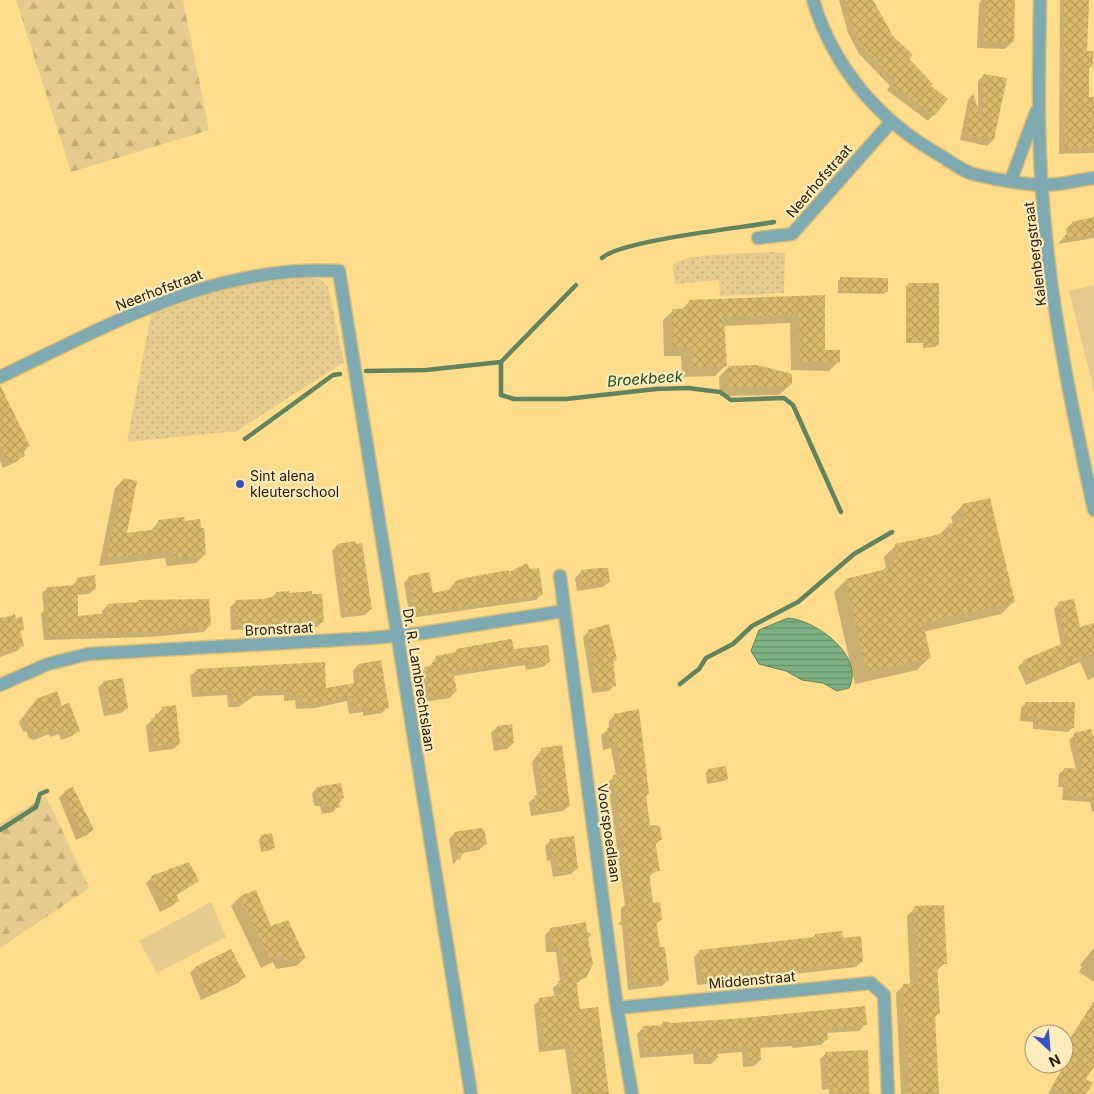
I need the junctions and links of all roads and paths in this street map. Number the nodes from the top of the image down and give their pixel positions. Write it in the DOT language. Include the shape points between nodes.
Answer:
graph roads {
  1 [pos="813,0"];
  2 [pos="1040,0"];
  3 [pos="1039,105"];
  4 [pos="891,122"];
  5 [pos="1094,178"];
  6 [pos="1011,180"];
  7 [pos="1042,185"];
  8 [pos="758,238"];
  9 [pos="339,270"];
  10 [pos="0,377"];
  11 [pos="1094,510"];
  12 [pos="560,576"];
  13 [pos="564,611"];
  14 [pos="396,636"];
  15 [pos="0,685"];
  16 [pos="617,1008"];
  17 [pos="471,1094"];
  18 [pos="632,1094"];
  19 [pos="888,1094"];
  1 -- 4 [label="street, Kalenbergstraat" via="819,21 844,69"];
  2 -- 3 [label="street"];
  3 -- 6 [label="street"];
  3 -- 7 [label="street"];
  4 -- 6 [label="street, Kalenbergstraat" via="928,149 972,174"];
  4 -- 8 [label="street, Neerhofstraat" via="792,234"];
  5 -- 7 [label="street"];
  6 -- 7 [label="street, Kalenbergstraat"];
  7 -- 11 [label="street, Kalenbergstraat" via="1064,370"];
  9 -- 10 [label="street, Neerhofstraat" via="276,272 184,294 139,311"];
  9 -- 14 [label="street, Dr. R. Lambrechtslaan"];
  12 -- 13 [label="street, Voorspoedlaan"];
  13 -- 14 [label="street, Bronstraat"];
  13 -- 16 [label="street, Voorspoedlaan"];
  14 -- 15 [label="street, Bronstraat" via="88,654 48,664"];
  14 -- 17 [label="street, Dr. R. Lambrechtslaan"];
  16 -- 18 [label="street, Voorspoedlaan"];
  16 -- 19 [label="street, Middenstraat" via="871,983 884,995"];
}
